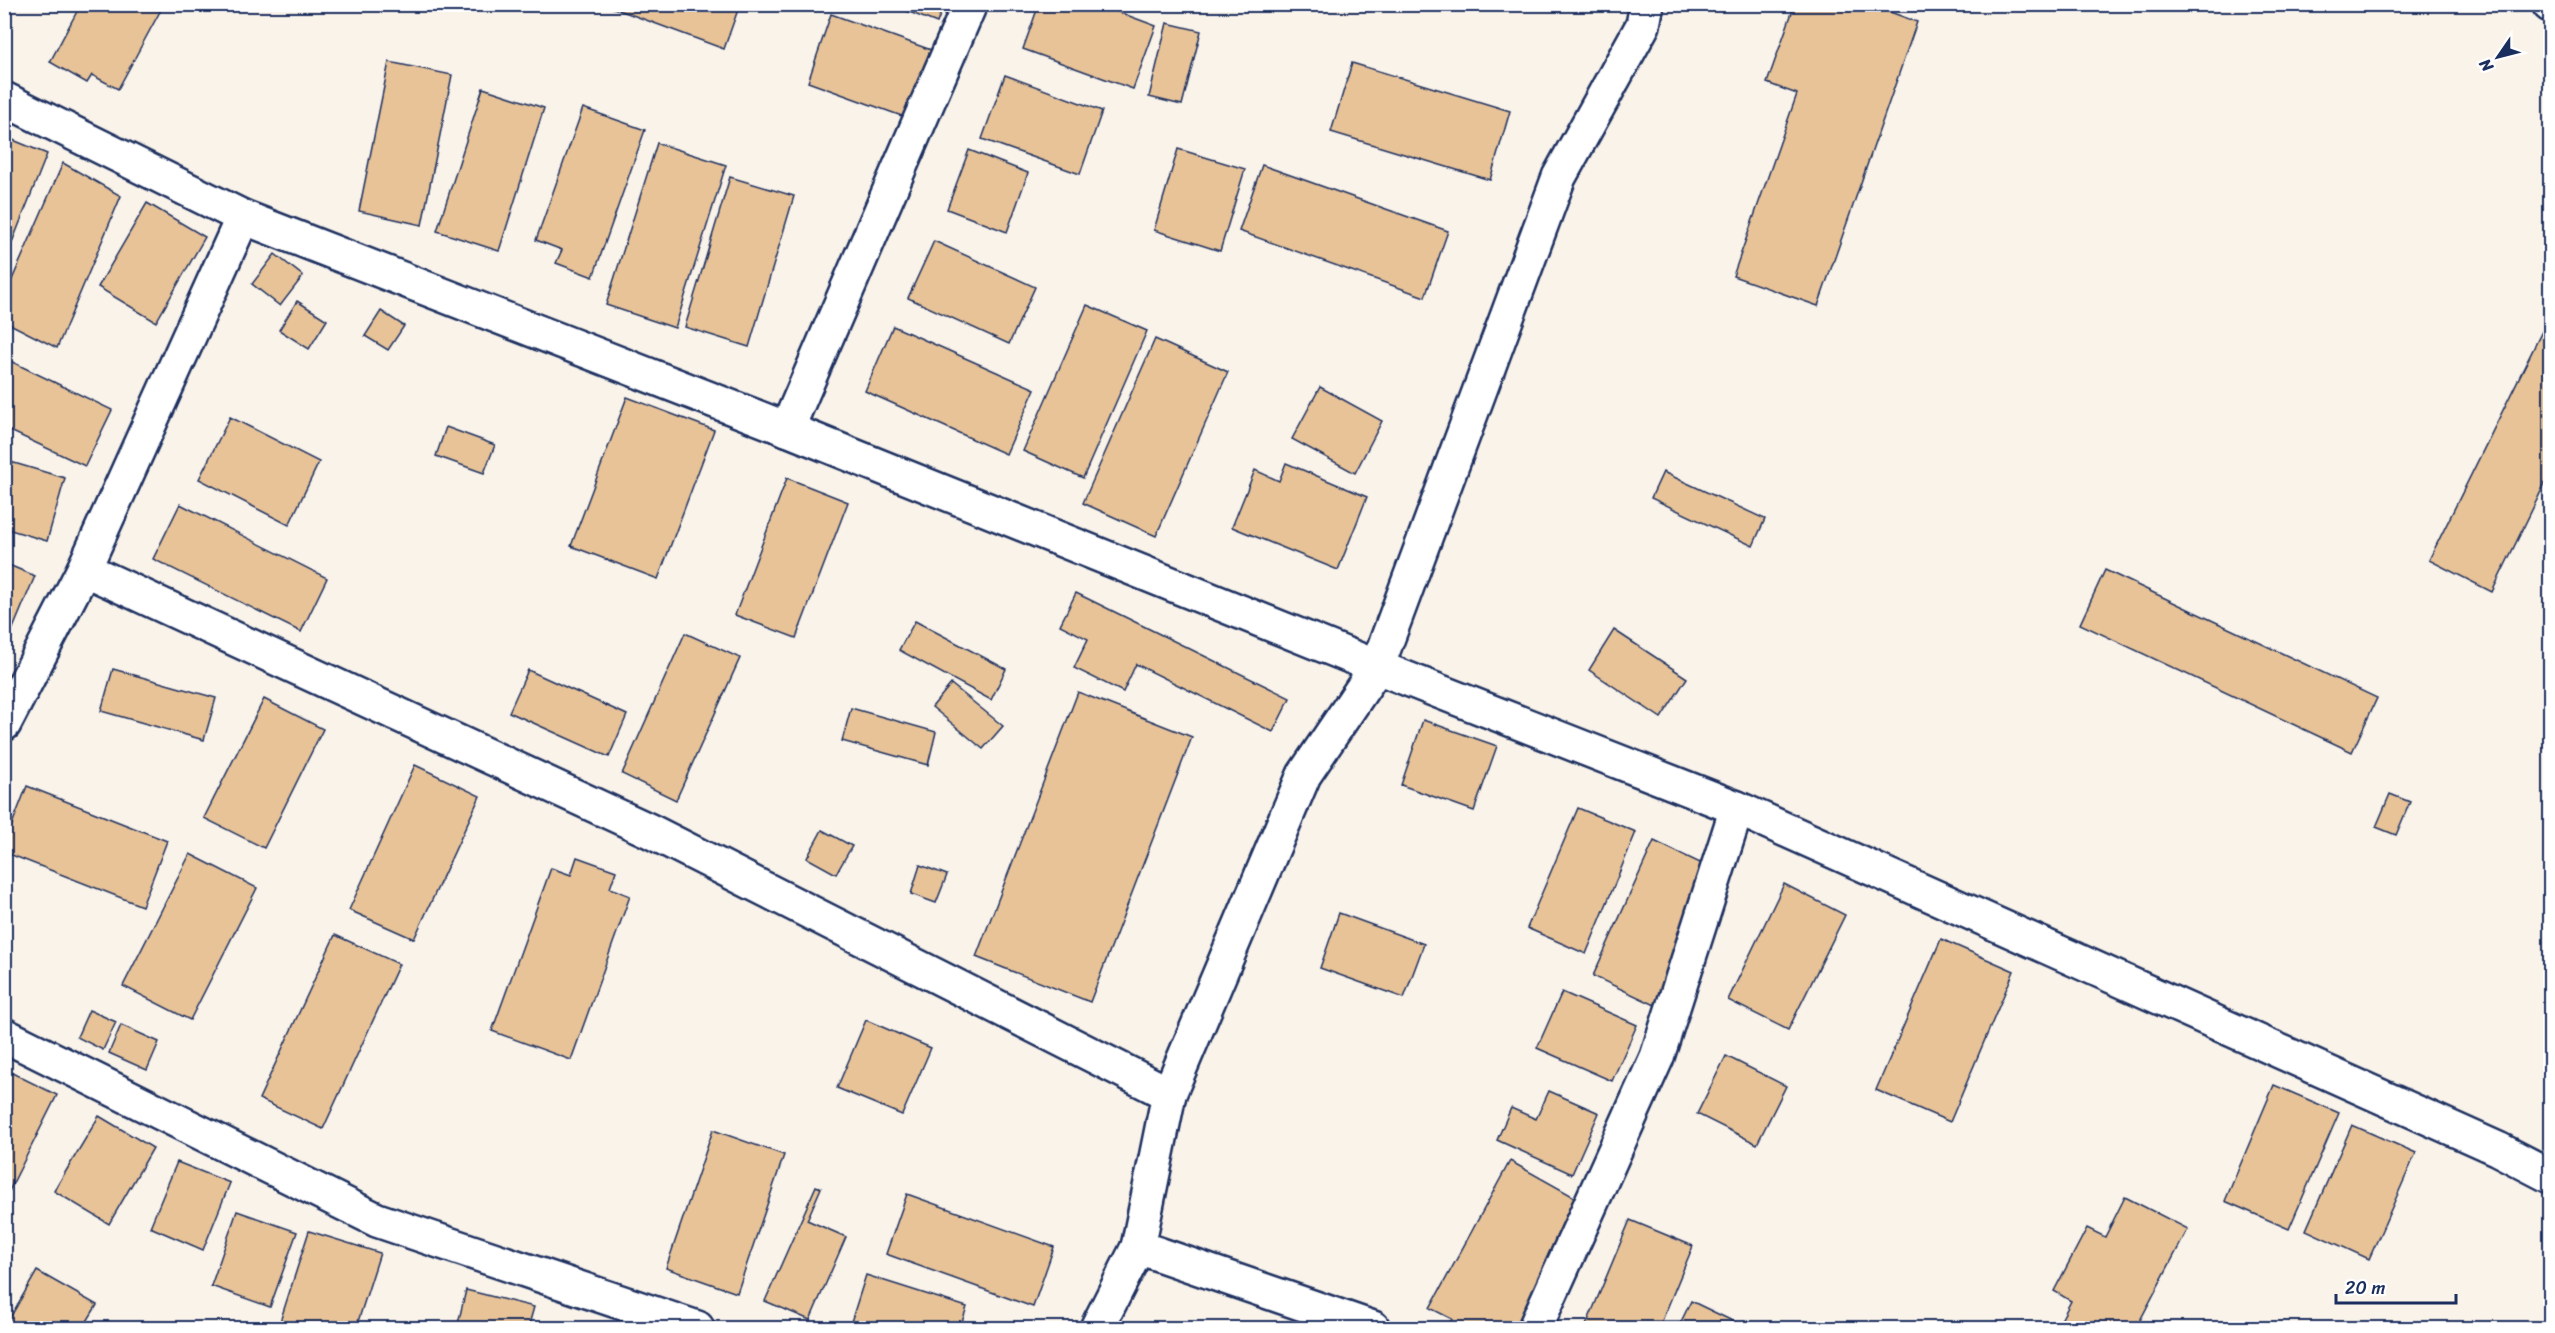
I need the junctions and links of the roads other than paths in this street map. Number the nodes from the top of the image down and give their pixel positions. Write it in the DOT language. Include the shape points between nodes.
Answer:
graph roads {
  1 [pos="970,4"];
  2 [pos="1647,4"];
  3 [pos="4,99"];
  4 [pos="243,217"];
  5 [pos="787,429"];
  6 [pos="84,569"];
  7 [pos="1377,667"];
  8 [pos="4,724"];
  9 [pos="1737,808"];
  10 [pos="4,1035"];
  11 [pos="1168,1094"];
  12 [pos="2550,1176"];
  13 [pos="1138,1247"];
  14 [pos="697,1329"];
  15 [pos="1097,1329"];
  16 [pos="1373,1329"];
  17 [pos="1535,1329"];
  1 -- 5 [label="street"];
  2 -- 7 [label="street" via="1643,25 1559,177"];
  3 -- 4 [label="street"];
  4 -- 5 [label="street"];
  4 -- 6 [label="street"];
  5 -- 7 [label="street"];
  6 -- 8 [label="street"];
  6 -- 11 [label="street" via="650,831"];
  7 -- 9 [label="street"];
  7 -- 11 [label="street" via="1304,775"];
  9 -- 12 [label="street" via="2498,1149"];
  9 -- 17 [label="street" via="1657,1057"];
  10 -- 14 [label="street" via="377,1220"];
  11 -- 13 [label="street"];
  13 -- 15 [label="street"];
  13 -- 16 [label="street"];
}
